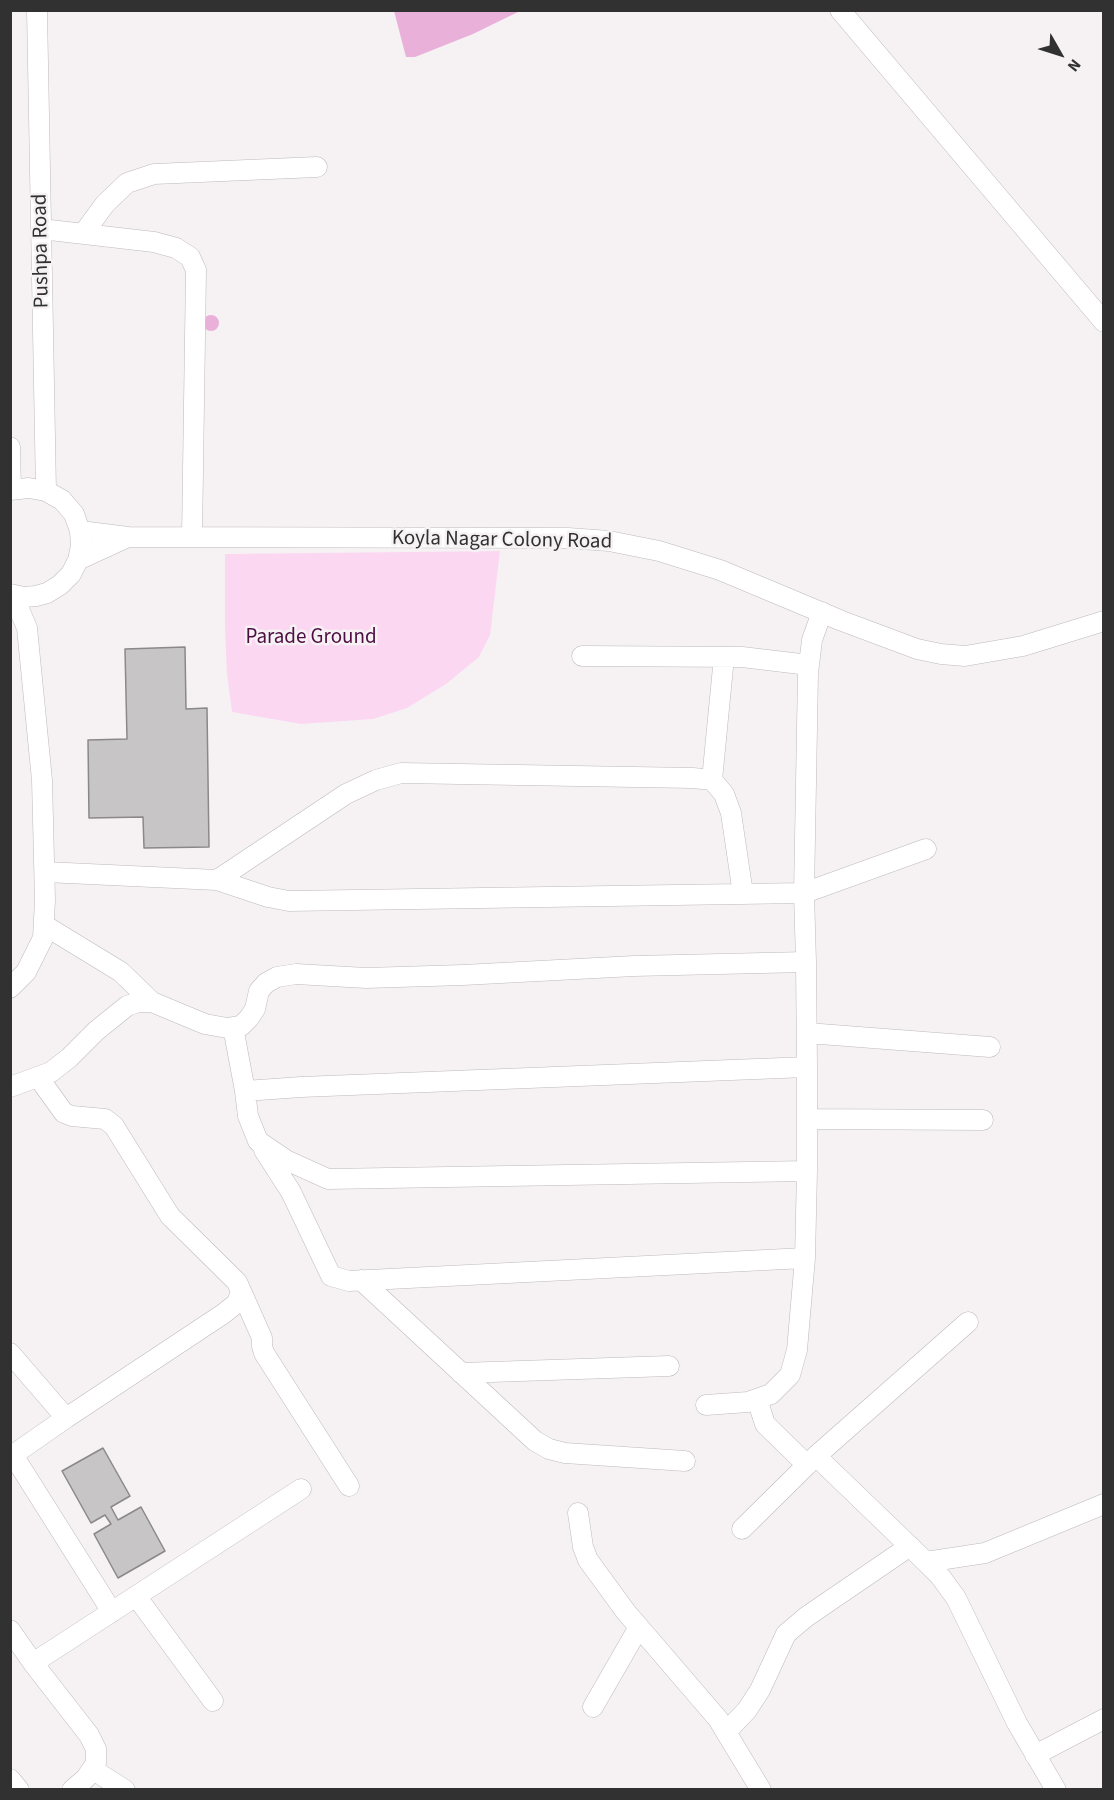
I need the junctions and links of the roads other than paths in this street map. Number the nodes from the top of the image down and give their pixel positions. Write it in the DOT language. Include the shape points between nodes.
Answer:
graph roads {
  1 [pos="37,10"];
  2 [pos="840,10"];
  3 [pos="317,167"];
  4 [pos="41,229"];
  5 [pos="83,234"];
  6 [pos="1104,321"];
  7 [pos="10,447"];
  8 [pos="11,490"];
  9 [pos="46,491"];
  10 [pos="80,531"];
  11 [pos="128,537"];
  12 [pos="192,537"];
  13 [pos="78,560"];
  14 [pos="47,593"];
  15 [pos="12,594"];
  16 [pos="822,612"];
  17 [pos="1104,621"];
  18 [pos="27,628"];
  19 [pos="582,656"];
  20 [pos="724,657"];
  21 [pos="809,665"];
  22 [pos="712,780"];
  23 [pos="926,849"];
  24 [pos="45,872"];
  25 [pos="216,880"];
  26 [pos="804,893"];
  27 [pos="743,894"];
  28 [pos="44,925"];
  29 [pos="806,962"];
  30 [pos="10,988"];
  31 [pos="152,1002"];
  32 [pos="233,1027"];
  33 [pos="807,1033"];
  34 [pos="990,1047"];
  35 [pos="807,1067"];
  36 [pos="38,1077"];
  37 [pos="10,1087"];
  38 [pos="244,1091"];
  39 [pos="807,1119"];
  40 [pos="983,1120"];
  41 [pos="258,1141"];
  42 [pos="807,1171"];
  43 [pos="328,1179"];
  44 [pos="291,1192"];
  45 [pos="805,1258"];
  46 [pos="361,1280"];
  47 [pos="237,1282"];
  48 [pos="968,1322"];
  49 [pos="10,1353"];
  50 [pos="669,1366"];
  51 [pos="461,1373"];
  52 [pos="757,1400"];
  53 [pos="706,1405"];
  54 [pos="66,1418"];
  55 [pos="12,1456"];
  56 [pos="685,1461"];
  57 [pos="811,1461"];
  58 [pos="350,1486"];
  59 [pos="302,1489"];
  60 [pos="1104,1504"];
  61 [pos="578,1513"];
  62 [pos="742,1529"];
  63 [pos="910,1546"];
  64 [pos="926,1562"];
  65 [pos="136,1596"];
  66 [pos="112,1611"];
  67 [pos="639,1627"];
  68 [pos="10,1630"];
  69 [pos="33,1663"];
  70 [pos="213,1701"];
  71 [pos="593,1707"];
  72 [pos="1104,1719"];
  73 [pos="727,1731"];
  74 [pos="1035,1755"];
  75 [pos="92,1769"];
  76 [pos="10,1779"];
  77 [pos="19,1790"];
  78 [pos="72,1790"];
  79 [pos="126,1790"];
  80 [pos="761,1790"];
  81 [pos="1056,1790"];
  1 -- 4 [label="street, Pushpa Road"];
  2 -- 6 [label="street"];
  3 -- 5 [label="street" via="154,174 127,183"];
  4 -- 5 [label="street"];
  4 -- 9 [label="street, Pushpa Road"];
  5 -- 12 [label="street" via="176,248 190,257 196,270"];
  7 -- 8 [label="street"];
  8 -- 9 [label="street"];
  9 -- 10 [label="street" via="62,500 74,514"];
  10 -- 11 [label="street, Koyla Nagar Colony Road"];
  10 -- 13 [label="street"];
  11 -- 12 [label="street, Koyla Nagar Colony Road"];
  11 -- 13 [label="street"];
  12 -- 16 [label="street, Koyla Nagar Colony Road" via="609,541 720,570"];
  13 -- 14 [label="street" via="66,579"];
  14 -- 15 [label="street" via="24,597"];
  14 -- 18 [label="street"];
  15 -- 18 [label="street"];
  16 -- 17 [label="street, Koyla Nagar Colony Road" via="917,649 965,656 1023,646"];
  16 -- 21 [label="street" via="812,640"];
  18 -- 24 [label="street" via="42,780"];
  19 -- 20 [label="street"];
  20 -- 21 [label="street"];
  20 -- 22 [label="street"];
  21 -- 26 [label="street"];
  22 -- 25 [label="street" via="401,773 346,794"];
  22 -- 27 [label="street" via="724,794 731,813"];
  23 -- 26 [label="street"];
  24 -- 25 [label="street"];
  24 -- 28 [label="street"];
  25 -- 27 [label="street" via="289,901"];
  26 -- 27 [label="street"];
  26 -- 29 [label="street"];
  28 -- 30 [label="street" via="43,938 26,972"];
  28 -- 31 [label="street" via="121,972"];
  29 -- 32 [label="street" via="366,978 296,974 266,983 249,1018 241,1026"];
  29 -- 33 [label="street"];
  31 -- 32 [label="street" via="205,1024"];
  31 -- 36 [label="street" via="127,1006 69,1058"];
  32 -- 38 [label="street"];
  33 -- 34 [label="street"];
  33 -- 35 [label="street"];
  35 -- 38 [label="street"];
  35 -- 39 [label="street"];
  36 -- 37 [label="street"];
  36 -- 47 [label="street" via="64,1113 105,1119 114,1126 170,1216"];
  38 -- 41 [label="street"];
  39 -- 40 [label="street"];
  39 -- 42 [label="street"];
  41 -- 43 [label="street" via="286,1160"];
  41 -- 44 [label="street"];
  42 -- 43 [label="street"];
  42 -- 45 [label="street"];
  43 -- 44 [label="street"];
  44 -- 46 [label="street" via="331,1276"];
  45 -- 46 [label="street"];
  45 -- 52 [label="street" via="797,1350 790,1375 771,1395"];
  46 -- 51 [label="street"];
  47 -- 54 [label="street" via="241,1292 237,1303"];
  47 -- 58 [label="street" via="262,1338 264,1353"];
  48 -- 57 [label="street"];
  49 -- 54 [label="street"];
  50 -- 51 [label="street"];
  51 -- 56 [label="street" via="535,1441 549,1449"];
  52 -- 53 [label="street"];
  52 -- 57 [label="street" via="765,1424"];
  54 -- 55 [label="street"];
  55 -- 66 [label="street"];
  57 -- 62 [label="street"];
  57 -- 63 [label="street"];
  59 -- 65 [label="street"];
  60 -- 64 [label="street" via="985,1553"];
  61 -- 67 [label="street" via="588,1560"];
  63 -- 64 [label="street"];
  63 -- 73 [label="street" via="786,1634 760,1690"];
  64 -- 74 [label="street" via="956,1598"];
  65 -- 66 [label="street"];
  65 -- 70 [label="street"];
  66 -- 69 [label="street"];
  67 -- 71 [label="street"];
  67 -- 73 [label="street"];
  68 -- 69 [label="street"];
  69 -- 75 [label="street" via="89,1736 96,1749"];
  72 -- 74 [label="street"];
  73 -- 80 [label="street"];
  74 -- 81 [label="street"];
  75 -- 78 [label="street"];
  75 -- 79 [label="street"];
  76 -- 77 [label="street"];
}
